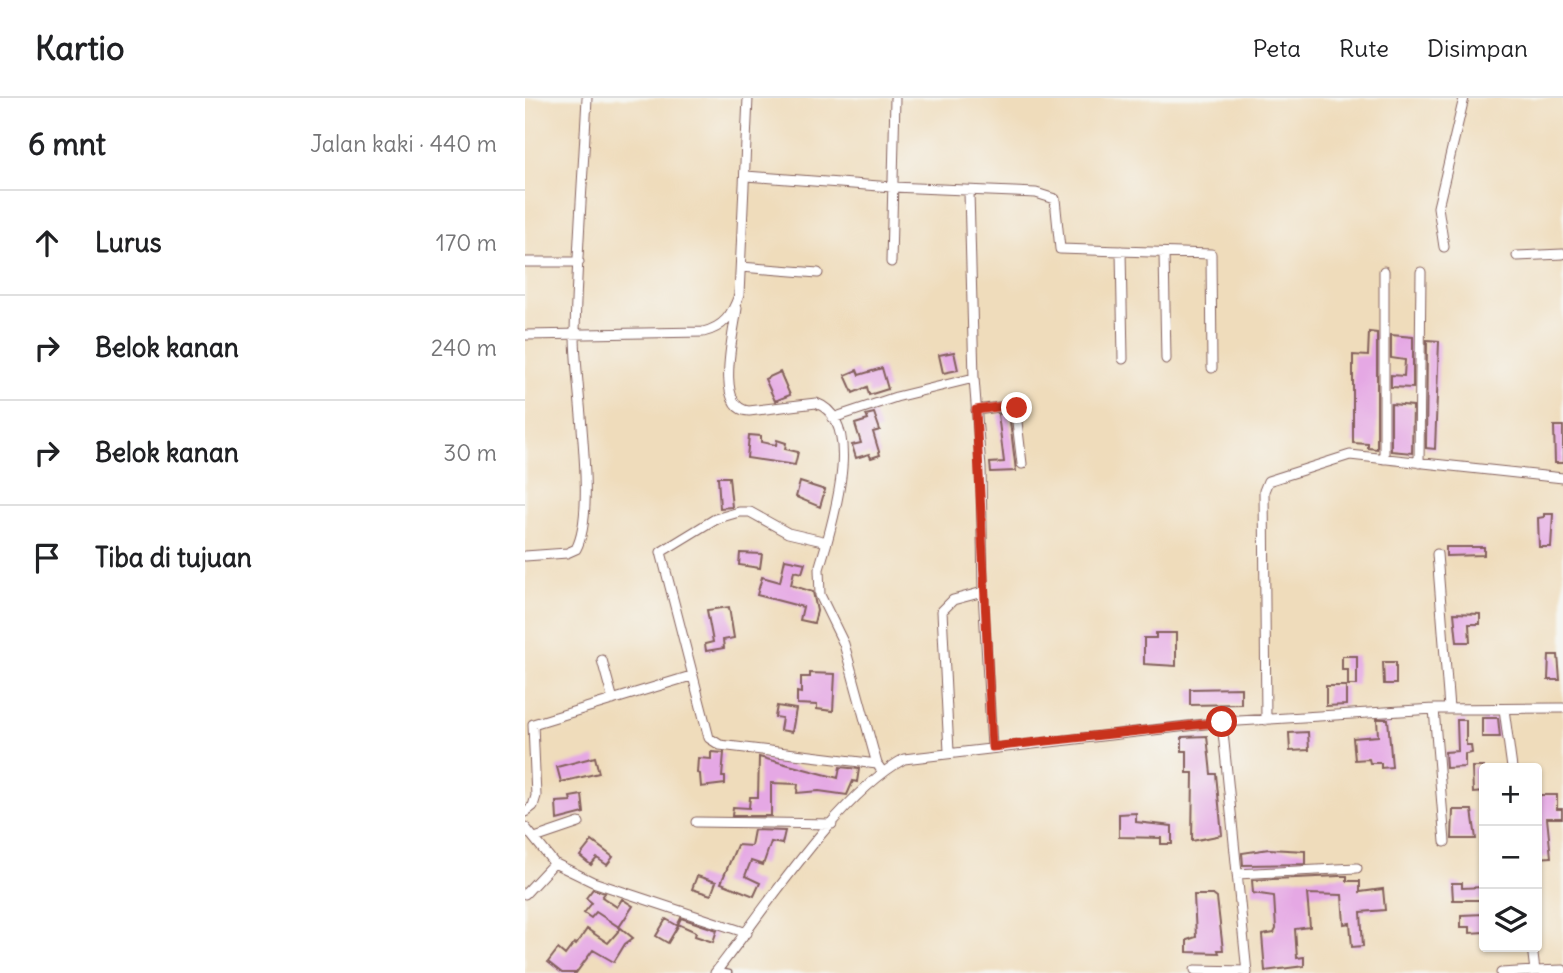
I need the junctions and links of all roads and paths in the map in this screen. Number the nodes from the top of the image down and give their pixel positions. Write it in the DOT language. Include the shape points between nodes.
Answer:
graph roads {
  1 [pos="587,98"];
  2 [pos="748,98"];
  3 [pos="895,98"];
  4 [pos="1464,98"];
  5 [pos="746,176"];
  6 [pos="892,187"];
  7 [pos="969,192"];
  8 [pos="1444,247"];
  9 [pos="1121,251"];
  10 [pos="1164,253"];
  11 [pos="1563,254"];
  12 [pos="1517,256"];
  13 [pos="525,262"];
  14 [pos="579,262"];
  15 [pos="891,262"];
  16 [pos="741,267"];
  17 [pos="1384,271"];
  18 [pos="818,272"];
  19 [pos="1421,272"];
  20 [pos="739,295"];
  21 [pos="525,335"];
  22 [pos="575,335"];
  23 [pos="1123,359"];
  24 [pos="1166,359"];
  25 [pos="1212,368"];
  26 [pos="974,378"];
  27 [pos="976,410"];
  28 [pos="834,418"];
  29 [pos="1384,458"];
  30 [pos="1419,463"];
  31 [pos="1022,464"];
  32 [pos="1563,478"];
  33 [pos="827,542"];
  34 [pos="1437,554"];
  35 [pos="525,556"];
  36 [pos="983,592"];
  37 [pos="602,660"];
  38 [pos="691,676"];
  39 [pos="613,700"];
  40 [pos="1449,708"];
  41 [pos="1563,708"];
  42 [pos="1434,709"];
  43 [pos="1504,709"];
  44 [pos="1266,720"];
  45 [pos="1222,722"];
  46 [pos="992,747"];
  47 [pos="949,752"];
  48 [pos="1511,763"];
  49 [pos="880,767"];
  50 [pos="525,812"];
  51 [pos="697,822"];
  52 [pos="579,823"];
  53 [pos="832,824"];
  54 [pos="525,827"];
  55 [pos="535,838"];
  56 [pos="1445,842"];
  57 [pos="554,863"];
  58 [pos="1357,868"];
  59 [pos="1237,874"];
  60 [pos="525,894"];
  61 [pos="747,933"];
  62 [pos="1533,952"];
  63 [pos="1195,970"];
  64 [pos="1563,970"];
  65 [pos="1535,971"];
  66 [pos="718,972"];
  67 [pos="1247,972"];
  68 [pos="729,973"];
  69 [pos="1501,973"];
  1 -- 14 [label="street"];
  2 -- 5 [label="street"];
  3 -- 6 [label="street"];
  4 -- 8 [label="street" via="1438,207"];
  5 -- 6 [label="street"];
  5 -- 16 [label="street"];
  6 -- 7 [label="street"];
  6 -- 15 [label="street"];
  7 -- 9 [label="street" via="1048,195 1055,199 1060,250"];
  7 -- 26 [label="street"];
  9 -- 10 [label="street"];
  9 -- 23 [label="street"];
  10 -- 24 [label="street"];
  10 -- 25 [label="street" via="1211,254"];
  11 -- 12 [label="street"];
  13 -- 14 [label="street"];
  14 -- 22 [label="street"];
  16 -- 18 [label="street"];
  16 -- 20 [label="street"];
  17 -- 29 [label="street"];
  19 -- 30 [label="street"];
  20 -- 22 [label="street" via="726,319 703,332"];
  20 -- 28 [label="street" via="728,388 732,402 749,411 815,402"];
  21 -- 22 [label="street"];
  22 -- 35 [label="street" via="583,454 580,542 568,553"];
  26 -- 27 [label="street"];
  26 -- 28 [label="street"];
  27 -- 31 [label="street" via="1015,405"];
  27 -- 36 [label="street"];
  28 -- 33 [label="street" via="841,439 842,480"];
  29 -- 30 [label="street"];
  29 -- 44 [label="street" via="1345,456 1266,483"];
  30 -- 32 [label="street"];
  33 -- 38 [label="street" via="787,533 750,512 739,512 715,519 661,552"];
  33 -- 49 [label="street" via="819,569 820,595 843,645"];
  34 -- 40 [label="street"];
  36 -- 46 [label="street"];
  36 -- 47 [label="street" via="953,600 942,611"];
  37 -- 39 [label="street"];
  38 -- 39 [label="street"];
  38 -- 49 [label="street" via="707,733 720,745"];
  39 -- 50 [label="street" via="533,724 536,796"];
  40 -- 42 [label="street"];
  40 -- 43 [label="street"];
  41 -- 43 [label="street"];
  42 -- 44 [label="street"];
  42 -- 56 [label="street"];
  43 -- 48 [label="street"];
  44 -- 45 [label="street"];
  45 -- 46 [label="street"];
  45 -- 59 [label="street"];
  46 -- 47 [label="street"];
  47 -- 49 [label="street"];
  49 -- 53 [label="street"];
  51 -- 53 [label="street"];
  52 -- 55 [label="street"];
  53 -- 61 [label="street"];
  54 -- 55 [label="street"];
  55 -- 57 [label="street"];
  57 -- 60 [label="street"];
  57 -- 61 [label="street" via="593,882"];
  58 -- 59 [label="street"];
  59 -- 67 [label="street"];
  61 -- 66 [label="street"];
  62 -- 65 [label="street"];
  63 -- 67 [label="street"];
  64 -- 65 [label="street"];
  65 -- 69 [label="street"];
  66 -- 68 [label="lane"];
}
